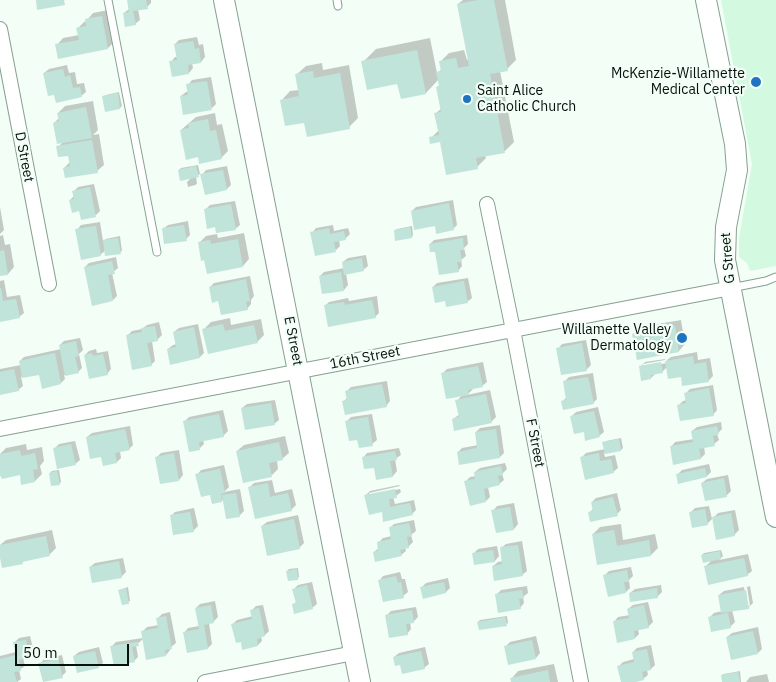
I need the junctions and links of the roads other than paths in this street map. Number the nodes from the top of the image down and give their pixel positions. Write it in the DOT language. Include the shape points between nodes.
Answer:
graph roads {
  1 [pos="108,0"];
  2 [pos="224,0"];
  3 [pos="706,0"];
  4 [pos="0,29"];
  5 [pos="487,204"];
  6 [pos="157,252"];
  7 [pos="776,277"];
  8 [pos="49,284"];
  9 [pos="731,288"];
  10 [pos="513,330"];
  11 [pos="299,370"];
  12 [pos="0,429"];
  13 [pos="776,517"];
  14 [pos="354,653"];
  15 [pos="205,682"];
  16 [pos="360,682"];
  17 [pos="581,682"];
  1 -- 6 [label="lane"];
  2 -- 11 [label="street, E Street"];
  3 -- 9 [label="street, G Street" via="735,144 737,170 726,227 726,260"];
  4 -- 8 [label="street, D Street"];
  5 -- 10 [label="street, F Street"];
  7 -- 9 [label="lane"];
  9 -- 10 [label="street, 16th Street"];
  9 -- 13 [label="street, G Street"];
  10 -- 11 [label="street, 16th Street"];
  10 -- 17 [label="street, F Street"];
  11 -- 12 [label="street, 16th Street"];
  11 -- 14 [label="street, E Street"];
  14 -- 15 [label="street"];
  14 -- 16 [label="street, E Street"];
}
